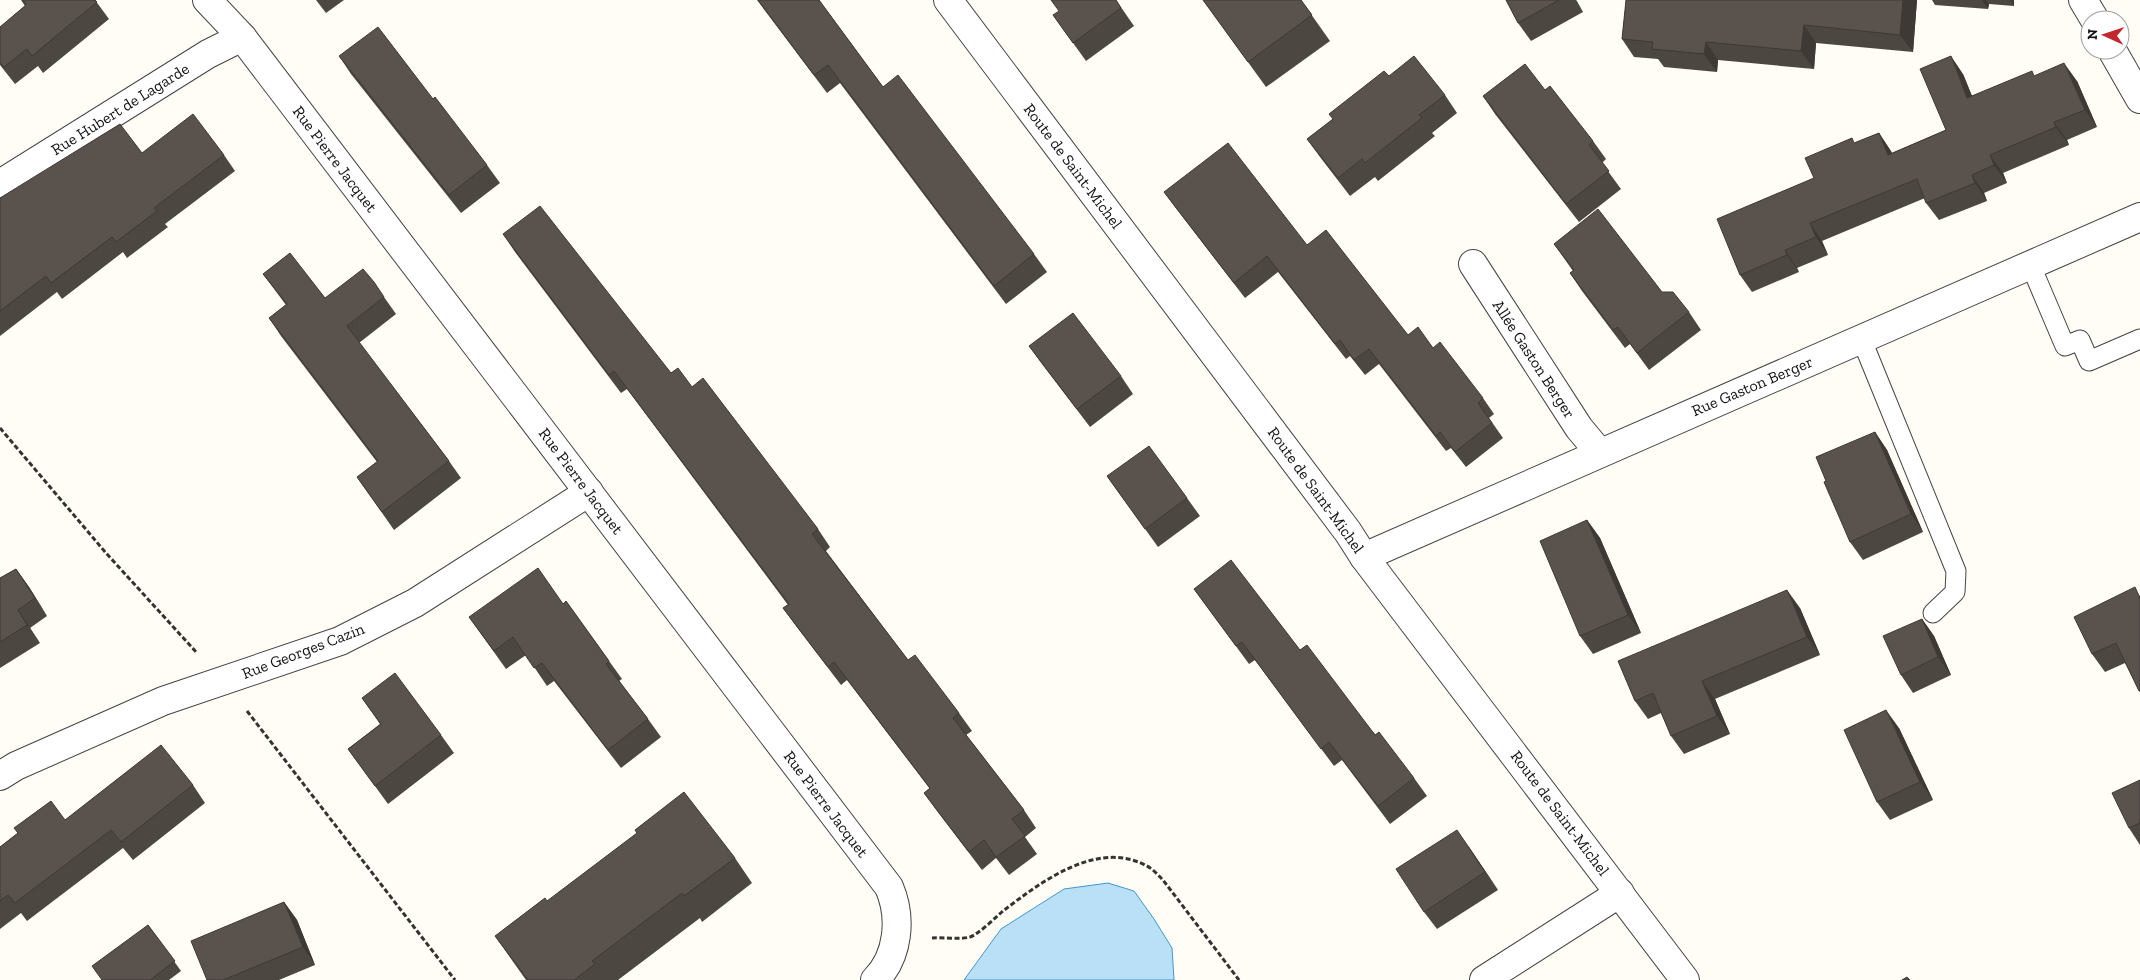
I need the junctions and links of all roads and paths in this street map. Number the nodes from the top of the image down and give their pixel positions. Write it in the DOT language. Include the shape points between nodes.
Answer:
graph roads {
  1 [pos="207,0"];
  2 [pos="948,0"];
  3 [pos="242,38"];
  4 [pos="2118,60"];
  5 [pos="2140,99"];
  6 [pos="0,184"];
  7 [pos="2140,217"];
  8 [pos="1473,264"];
  9 [pos="2031,266"];
  10 [pos="1861,338"];
  11 [pos="2140,339"];
  12 [pos="1599,452"];
  13 [pos="589,492"];
  14 [pos="1364,556"];
  15 [pos="1933,612"];
  16 [pos="0,776"];
  17 [pos="1620,893"];
  18 [pos="896,938"];
  19 [pos="875,980"];
  20 [pos="1239,980"];
  21 [pos="1484,980"];
  22 [pos="1685,980"];
  1 -- 3 [label="street, Rue Pierre Jacquet"];
  2 -- 14 [label="street, Route de Saint-Michel"];
  3 -- 6 [label="street, Rue Hubert de Lagarde" via="208,54"];
  3 -- 13 [label="street, Rue Pierre Jacquet"];
  4 -- 5 [label="street"];
  7 -- 9 [label="street, Rue Gaston Berger"];
  8 -- 12 [label="street, Allée Gaston Berger" via="1579,428"];
  9 -- 10 [label="street, Rue Gaston Berger"];
  9 -- 11 [label="lane" via="2065,346 2080,340 2089,361"];
  10 -- 12 [label="street, Rue Gaston Berger"];
  10 -- 15 [label="lane" via="1956,571 1955,592"];
  12 -- 14 [label="street, Rue Gaston Berger"];
  13 -- 16 [label="street, Rue Georges Cazin" via="416,603 340,640 163,701"];
  13 -- 18 [label="street, Rue Pierre Jacquet" via="888,887 894,899"];
  14 -- 17 [label="street, Route de Saint-Michel"];
  17 -- 21 [label="street"];
  17 -- 22 [label="street, Route de Saint-Michel"];
  18 -- 19 [label="street, Rue Pierre Jacquet" via="886,966"];
  18 -- 20 [label="path" via="971,937 1052,876 1087,862 1126,858 1148,866 1163,880"];
}
